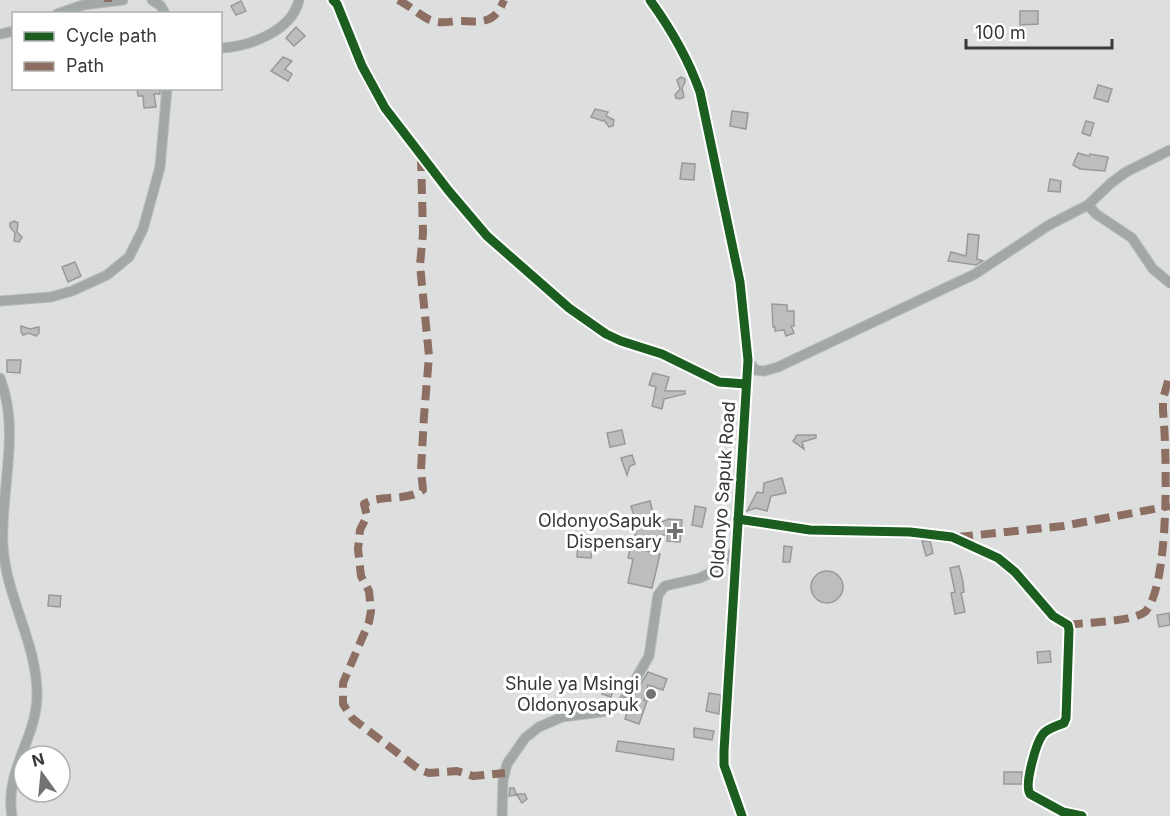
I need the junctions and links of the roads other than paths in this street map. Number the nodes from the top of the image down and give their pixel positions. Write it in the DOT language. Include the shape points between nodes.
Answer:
graph roads {
  1 [pos="123,0"];
  2 [pos="152,0"];
  3 [pos="299,0"];
  4 [pos="333,0"];
  5 [pos="650,0"];
  6 [pos="63,12"];
  7 [pos="164,12"];
  8 [pos="222,48"];
  9 [pos="166,90"];
  10 [pos="1170,150"];
  11 [pos="1088,205"];
  12 [pos="1170,283"];
  13 [pos="0,301"];
  14 [pos="748,360"];
  15 [pos="0,378"];
  16 [pos="746,384"];
  17 [pos="738,519"];
  18 [pos="736,550"];
  19 [pos="12,816"];
  20 [pos="502,816"];
  21 [pos="742,816"];
  22 [pos="1082,816"];
  1 -- 6 [label="street"];
  2 -- 7 [label="street"];
  3 -- 8 [label="street" via="287,20 266,36"];
  4 -- 16 [label="street" via="385,108 487,236 569,308 606,334 662,354 719,382"];
  5 -- 14 [label="street, Oldonyo Sapuk Road" via="675,36 700,92 740,282"];
  9 -- 13 [label="street" via="160,167 143,229 129,257 107,275 72,291 51,297"];
  10 -- 11 [label="street" via="1120,176"];
  11 -- 12 [label="street" via="1132,238 1153,269"];
  11 -- 14 [label="street" via="1023,241 975,274 778,367 755,370"];
  14 -- 16 [label="street, Oldonyo Sapuk Road"];
  15 -- 19 [label="street" via="9,405 10,430 3,544 36,676 37,698 34,719 11,785"];
  16 -- 17 [label="street, Oldonyo Sapuk Road"];
  17 -- 18 [label="street, Oldonyo Sapuk Road"];
  17 -- 22 [label="street" via="810,530 952,537 998,558 1015,572 1069,630 1066,718 1041,737 1027,789 1063,812"];
  18 -- 20 [label="street" via="711,573 661,590 649,656 622,704 609,711 562,717 525,738 507,764"];
  18 -- 21 [label="street, Oldonyo Sapuk Road" via="724,765"];
}
